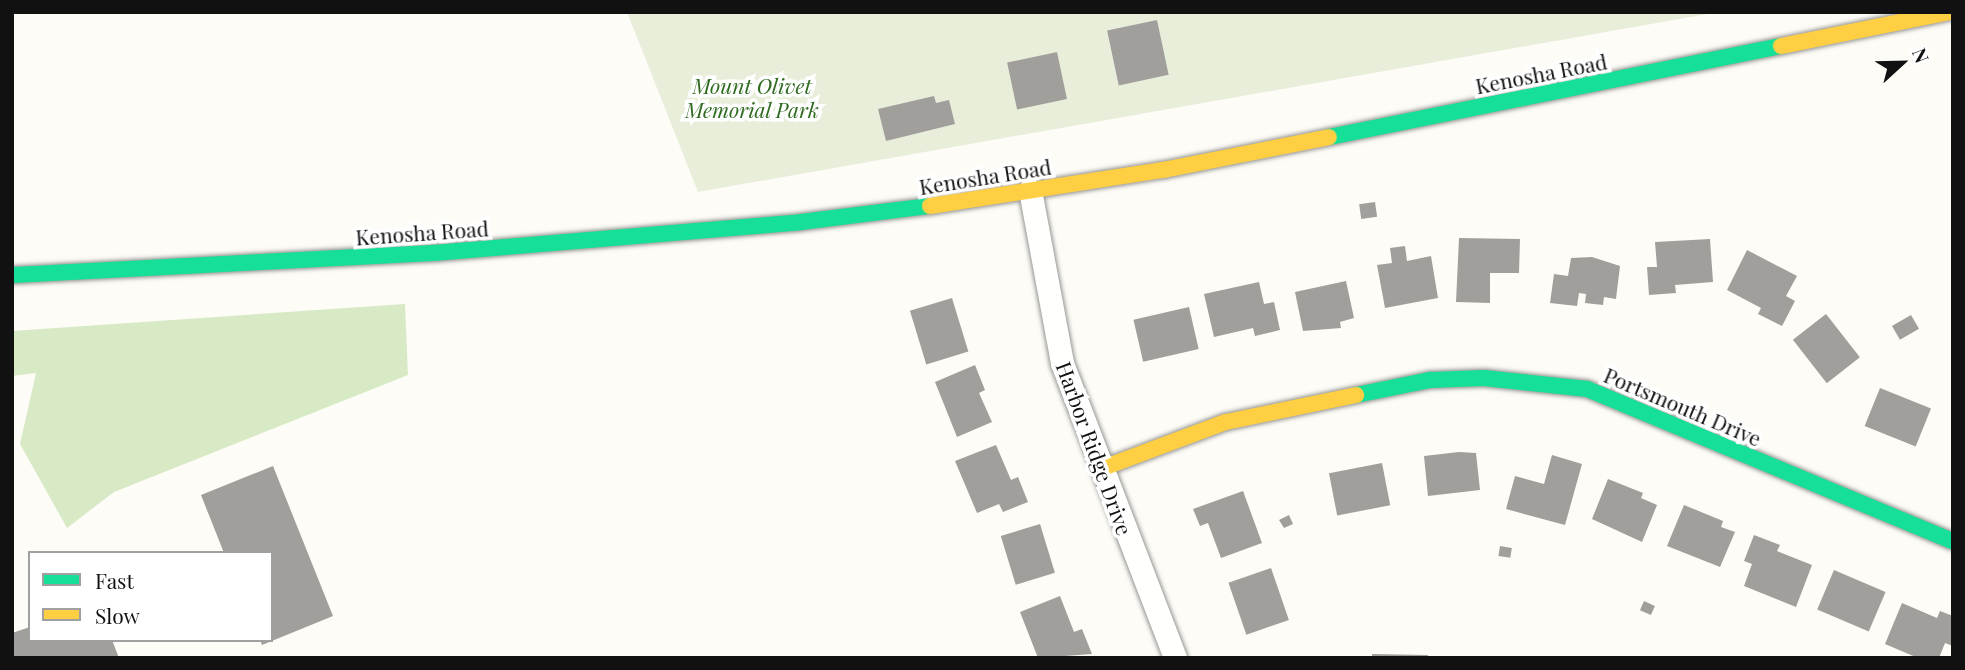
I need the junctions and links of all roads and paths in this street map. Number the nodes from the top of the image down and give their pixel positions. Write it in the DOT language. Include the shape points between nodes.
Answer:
graph roads {
  1 [pos="1949,12"];
  2 [pos="1030,190"];
  3 [pos="12,275"];
  4 [pos="1100,469"];
  5 [pos="1953,541"];
  6 [pos="1175,658"];
  1 -- 2 [label="street, Kenosha Road" via="1176,167"];
  2 -- 3 [label="street, Kenosha Road" via="801,222 611,239"];
  2 -- 4 [label="street, Harbor Ridge Drive" via="1062,363"];
  4 -- 5 [label="street, Portsmouth Drive" via="1226,422 1430,380 1484,378 1587,389"];
  4 -- 6 [label="street, Harbor Ridge Drive"];
}
